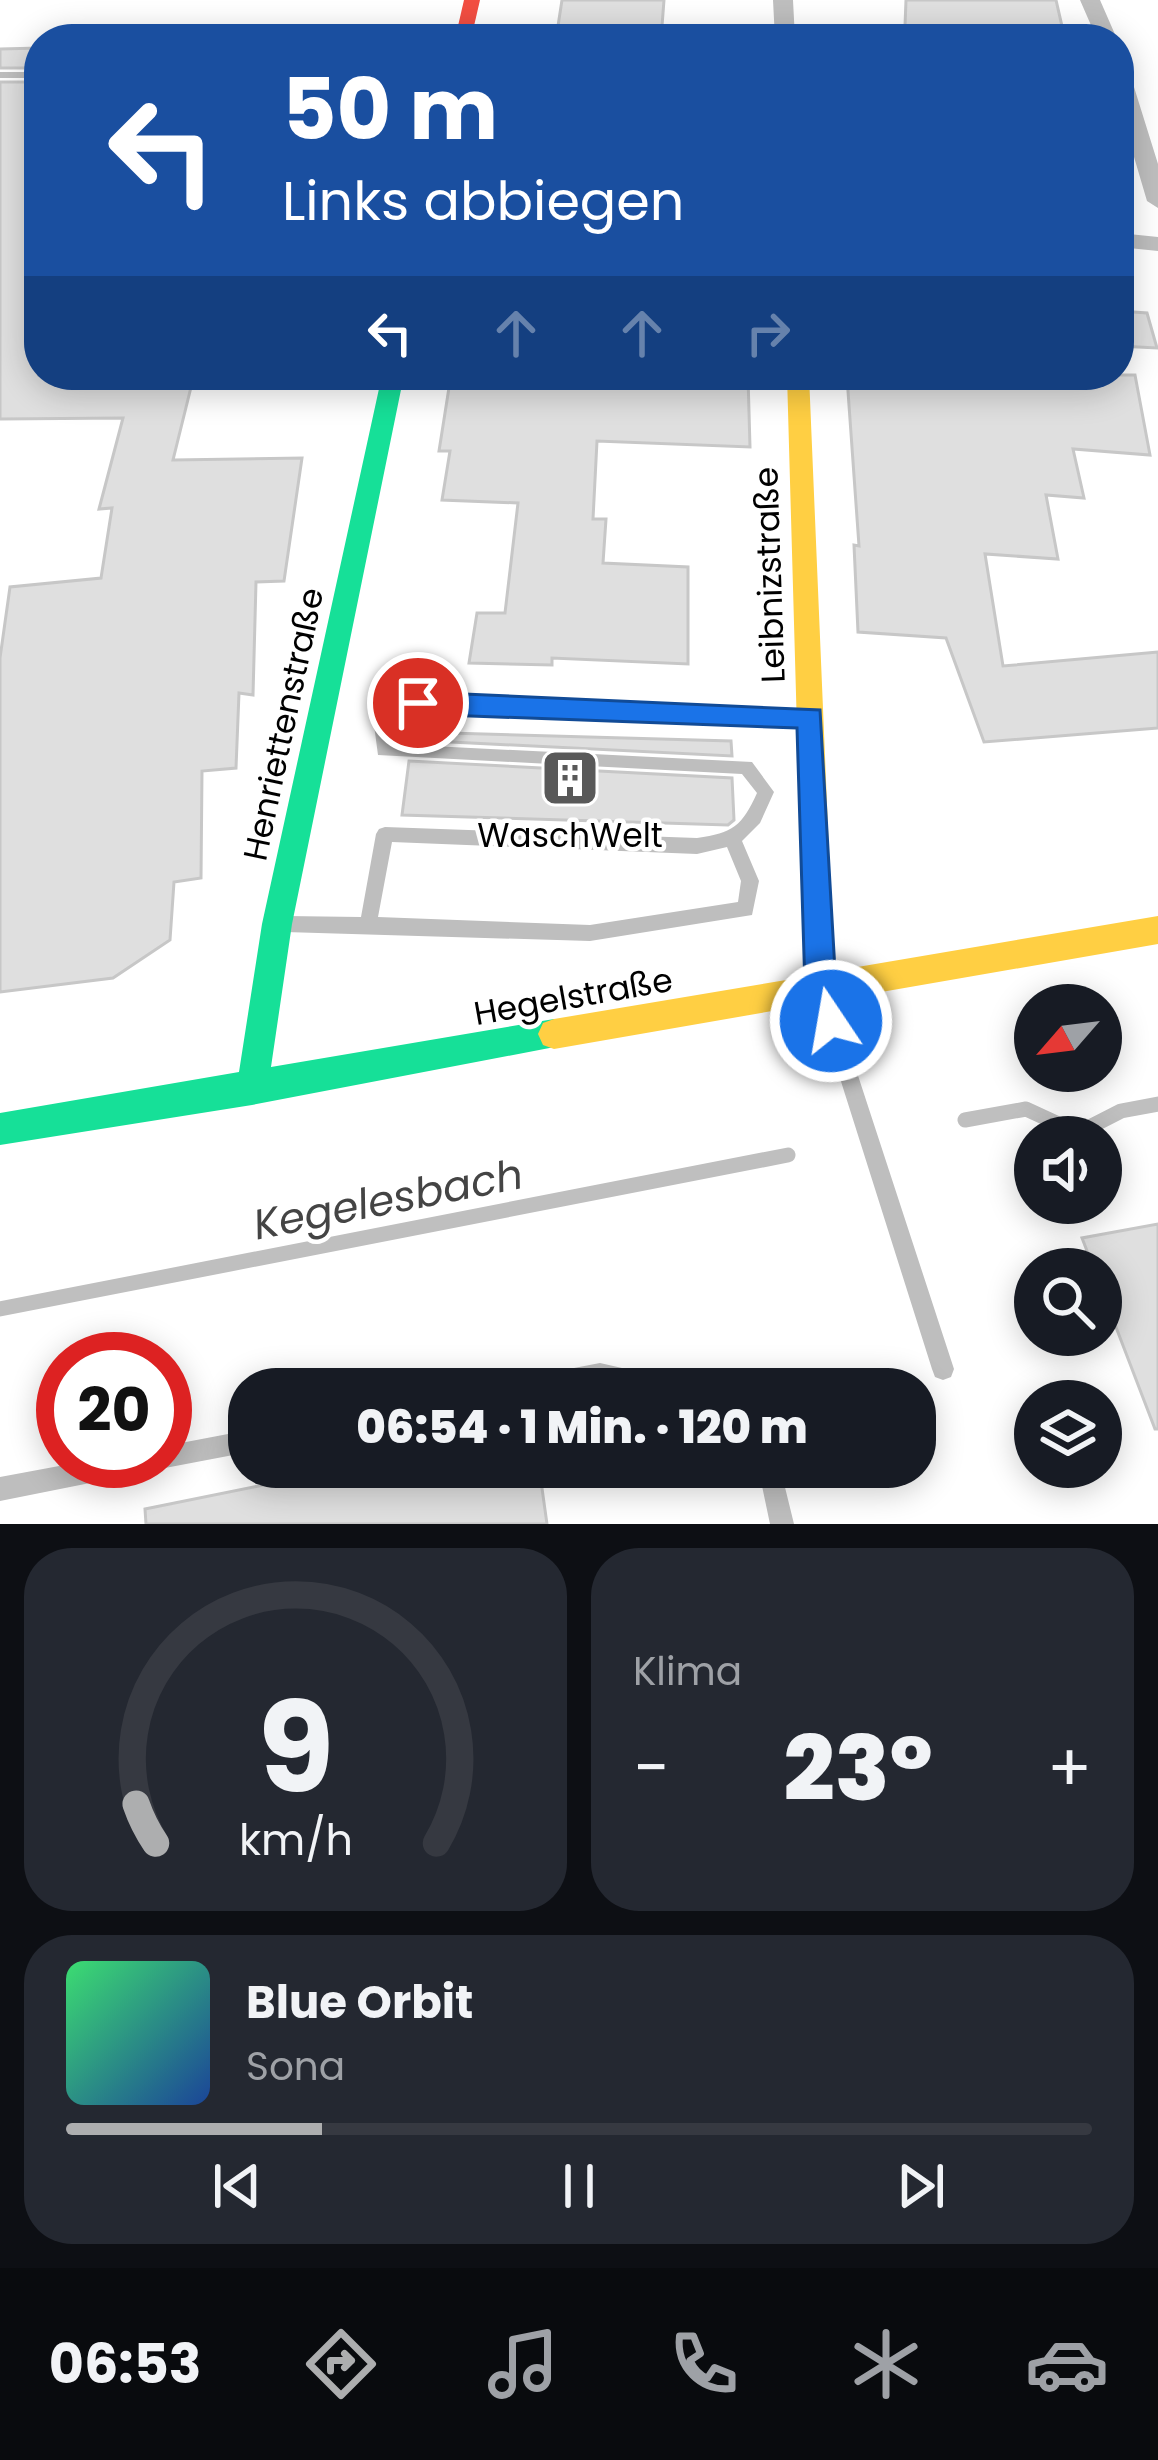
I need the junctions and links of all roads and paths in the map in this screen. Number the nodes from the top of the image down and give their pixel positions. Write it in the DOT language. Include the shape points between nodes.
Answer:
graph roads {
  1 [pos="1134,121"];
  2 [pos="1158,201"];
  3 [pos="390,390"];
  4 [pos="799,390"];
  5 [pos="810,718"];
  6 [pos="733,842"];
  7 [pos="277,924"];
  8 [pos="368,925"];
  9 [pos="1158,930"];
  10 [pos="820,988"];
  11 [pos="252,1089"];
  12 [pos="0,1130"];
  13 [pos="944,1369"];
  14 [pos="228,1445"];
  15 [pos="192,1452"];
  16 [pos="36,1482"];
  17 [pos="774,1488"];
  18 [pos="0,1489"];
  19 [pos="782,1524"];
  1 -- 2 [label="street"];
  3 -- 7 [label="street, Henriettenstraße"];
  4 -- 5 [label="street, Leibnizstraße"];
  5 -- 6 [label="lane" via="418,703 382,725 384,751 746,766 766,792 752,825"];
  5 -- 10 [label="street, Leibnizstraße"];
  6 -- 8 [label="lane" via="385,834"];
  6 -- 8 [label="lane" via="750,881 746,909 590,933"];
  7 -- 8 [label="lane"];
  7 -- 11 [label="street, Henriettenstraße"];
  9 -- 10 [label="street, Hegelstraße"];
  10 -- 11 [label="street, Hegelstraße"];
  10 -- 13 [label="lane"];
  11 -- 12 [label="street, Hegelstraße"];
  14 -- 15 [label="lane"];
  16 -- 18 [label="lane"];
  17 -- 19 [label="lane"];
}
